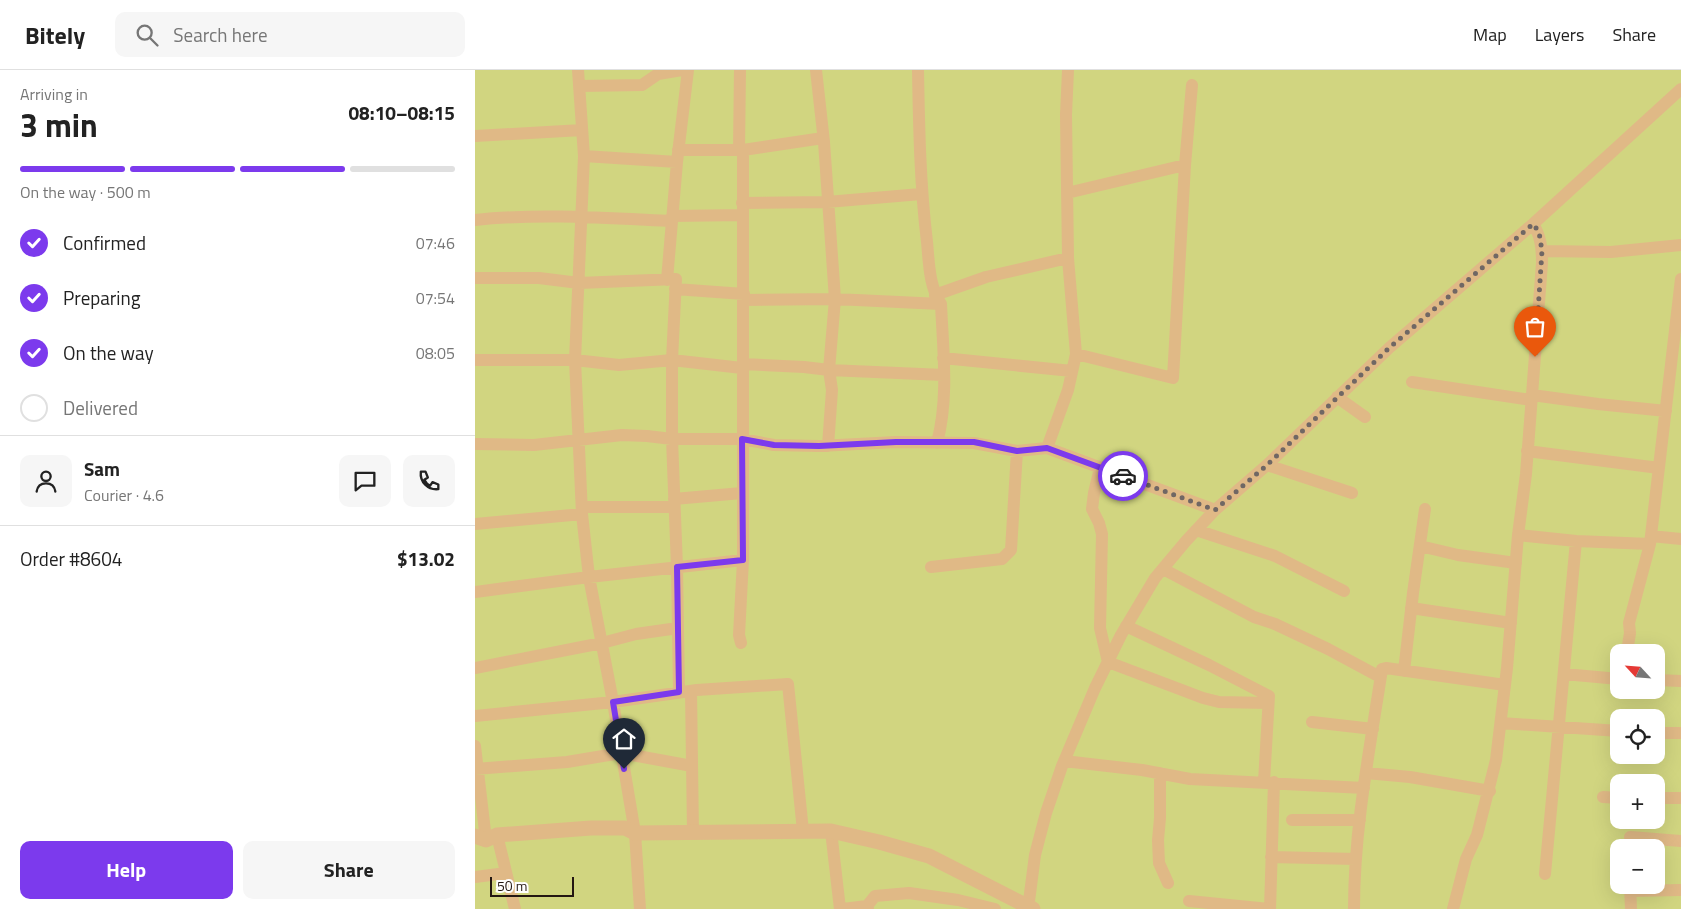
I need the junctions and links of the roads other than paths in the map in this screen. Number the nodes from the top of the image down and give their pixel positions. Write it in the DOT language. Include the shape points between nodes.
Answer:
graph roads {
  1 [pos="578,70"];
  2 [pos="682,70"];
  3 [pos="688,70"];
  4 [pos="740,70"];
  5 [pos="816,70"];
  6 [pos="918,70"];
  7 [pos="1067,70"];
  8 [pos="1192,85"];
  9 [pos="579,86"];
  10 [pos="1681,89"];
  11 [pos="582,130"];
  12 [pos="475,136"];
  13 [pos="823,138"];
  14 [pos="741,150"];
  15 [pos="584,156"];
  16 [pos="677,156"];
  17 [pos="1185,166"];
  18 [pos="921,194"];
  19 [pos="1067,194"];
  20 [pos="827,202"];
  21 [pos="742,209"];
  22 [pos="582,217"];
  23 [pos="672,218"];
  24 [pos="475,220"];
  25 [pos="1533,224"];
  26 [pos="1681,245"];
  27 [pos="1542,251"];
  28 [pos="1068,258"];
  29 [pos="475,278"];
  30 [pos="1681,279"];
  31 [pos="579,283"];
  32 [pos="671,284"];
  33 [pos="744,297"];
  34 [pos="835,299"];
  35 [pos="938,300"];
  36 [pos="1076,354"];
  37 [pos="943,358"];
  38 [pos="475,360"];
  39 [pos="575,360"];
  40 [pos="672,360"];
  41 [pos="743,366"];
  42 [pos="829,370"];
  43 [pos="1072,371"];
  44 [pos="944,375"];
  45 [pos="1412,382"];
  46 [pos="1337,397"];
  47 [pos="1531,397"];
  48 [pos="1666,411"];
  49 [pos="1365,417"];
  50 [pos="579,439"];
  51 [pos="672,439"];
  52 [pos="742,439"];
  53 [pos="937,443"];
  54 [pos="475,444"];
  55 [pos="828,446"];
  56 [pos="1047,448"];
  57 [pos="1017,451"];
  58 [pos="1527,451"];
  59 [pos="1267,465"];
  60 [pos="1100,468"];
  61 [pos="1659,468"];
  62 [pos="742,493"];
  63 [pos="1352,493"];
  64 [pos="674,503"];
  65 [pos="1425,509"];
  66 [pos="1215,510"];
  67 [pos="582,511"];
  68 [pos="475,524"];
  69 [pos="1196,530"];
  70 [pos="1518,535"];
  71 [pos="1681,539"];
  72 [pos="1576,540"];
  73 [pos="1651,540"];
  74 [pos="1420,546"];
  75 [pos="743,560"];
  76 [pos="1516,563"];
  77 [pos="677,567"];
  78 [pos="931,567"];
  79 [pos="1163,569"];
  80 [pos="589,577"];
  81 [pos="1343,591"];
  82 [pos="475,592"];
  83 [pos="1411,608"];
  84 [pos="1511,623"];
  85 [pos="1126,626"];
  86 [pos="678,628"];
  87 [pos="602,643"];
  88 [pos="741,643"];
  89 [pos="1628,644"];
  90 [pos="1107,662"];
  91 [pos="475,668"];
  92 [pos="1404,671"];
  93 [pos="1564,674"];
  94 [pos="1381,677"];
  95 [pos="1610,678"];
  96 [pos="1665,680"];
  97 [pos="1681,681"];
  98 [pos="1505,684"];
  99 [pos="685,691"];
  100 [pos="613,702"];
  101 [pos="1268,703"];
  102 [pos="475,716"];
  103 [pos="1312,722"];
  104 [pos="1501,723"];
  105 [pos="1558,726"];
  106 [pos="1373,730"];
  107 [pos="1610,730"];
  108 [pos="1665,733"];
  109 [pos="1681,733"];
  110 [pos="475,746"];
  111 [pos="621,753"];
  112 [pos="1064,761"];
  113 [pos="692,766"];
  114 [pos="477,769"];
  115 [pos="1160,773"];
  116 [pos="1366,773"];
  117 [pos="1269,782"];
  118 [pos="1364,788"];
  119 [pos="1490,791"];
  120 [pos="1603,797"];
  121 [pos="1610,797"];
  122 [pos="1665,798"];
  123 [pos="1681,798"];
  124 [pos="1292,820"];
  125 [pos="1360,820"];
  126 [pos="803,831"];
  127 [pos="831,831"];
  128 [pos="693,832"];
  129 [pos="635,833"];
  130 [pos="486,837"];
  131 [pos="1630,839"];
  132 [pos="1656,839"];
  133 [pos="1665,840"];
  134 [pos="1681,841"];
  135 [pos="1271,857"];
  136 [pos="1356,859"];
  137 [pos="506,873"];
  138 [pos="1545,874"];
  139 [pos="475,877"];
  140 [pos="1168,883"];
  141 [pos="1665,889"];
  142 [pos="1681,890"];
  143 [pos="1630,894"];
  144 [pos="1189,902"];
  145 [pos="868,907"];
  146 [pos="515,909"];
  147 [pos="640,909"];
  148 [pos="842,909"];
  149 [pos="995,909"];
  150 [pos="1029,909"];
  151 [pos="1270,909"];
  152 [pos="1354,909"];
  153 [pos="1453,909"];
  154 [pos="1631,909"];
  1 -- 9 [label="street"];
  2 -- 9 [label="street" via="658,74 642,86"];
  3 -- 16 [label="street"];
  4 -- 14 [label="street"];
  5 -- 13 [label="street"];
  6 -- 18 [label="street"];
  7 -- 19 [label="street"];
  8 -- 17 [label="street"];
  9 -- 11 [label="street"];
  10 -- 25 [label="street"];
  11 -- 12 [label="street"];
  11 -- 15 [label="street"];
  13 -- 14 [label="street"];
  13 -- 20 [label="street"];
  14 -- 16 [label="street"];
  14 -- 21 [label="street"];
  15 -- 16 [label="street"];
  15 -- 22 [label="street"];
  16 -- 23 [label="street"];
  17 -- 19 [label="street"];
  17 -- 36 [label="street" via="1173,378"];
  18 -- 20 [label="street"];
  18 -- 35 [label="street" via="929,266"];
  19 -- 28 [label="street"];
  20 -- 21 [label="street"];
  20 -- 34 [label="street"];
  21 -- 23 [label="street"];
  21 -- 33 [label="street"];
  22 -- 23 [label="street"];
  22 -- 24 [label="street" via="510,216"];
  22 -- 31 [label="street"];
  23 -- 32 [label="street"];
  25 -- 27 [label="street" via="1539,232"];
  25 -- 46 [label="street"];
  26 -- 27 [label="street" via="1611,252"];
  27 -- 47 [label="street"];
  28 -- 35 [label="street" via="986,277"];
  28 -- 36 [label="street"];
  29 -- 31 [label="street" via="539,278"];
  30 -- 48 [label="street"];
  31 -- 32 [label="street"];
  31 -- 39 [label="street"];
  32 -- 33 [label="street"];
  32 -- 40 [label="street"];
  33 -- 34 [label="street"];
  33 -- 41 [label="street"];
  34 -- 35 [label="street"];
  34 -- 42 [label="street"];
  35 -- 37 [label="street"];
  36 -- 43 [label="street"];
  37 -- 43 [label="street"];
  37 -- 44 [label="street"];
  38 -- 39 [label="street"];
  39 -- 40 [label="street" via="619,365"];
  39 -- 50 [label="street"];
  40 -- 41 [label="street"];
  40 -- 51 [label="street"];
  41 -- 42 [label="street"];
  41 -- 52 [label="street"];
  42 -- 44 [label="street"];
  42 -- 55 [label="street" via="832,390"];
  43 -- 56 [label="street"];
  44 -- 53 [label="street"];
  45 -- 47 [label="street"];
  46 -- 49 [label="street"];
  46 -- 59 [label="street"];
  47 -- 48 [label="street"];
  47 -- 58 [label="street"];
  48 -- 61 [label="street"];
  50 -- 51 [label="street" via="622,435"];
  50 -- 54 [label="street" via="534,445"];
  50 -- 67 [label="street"];
  51 -- 52 [label="street"];
  51 -- 64 [label="street"];
  52 -- 55 [label="street" via="774,445"];
  52 -- 62 [label="street"];
  53 -- 55 [label="street"];
  53 -- 57 [label="street" via="974,442"];
  56 -- 57 [label="street"];
  56 -- 60 [label="street"];
  57 -- 78 [label="street" via="1011,550 1002,560"];
  58 -- 61 [label="street"];
  58 -- 70 [label="street"];
  59 -- 63 [label="street"];
  59 -- 66 [label="street"];
  60 -- 66 [label="street"];
  60 -- 90 [label="street" via="1092,509 1102,534 1100,628"];
  61 -- 73 [label="street"];
  62 -- 64 [label="street"];
  62 -- 75 [label="street"];
  64 -- 67 [label="street"];
  64 -- 77 [label="street"];
  65 -- 74 [label="street"];
  66 -- 69 [label="street"];
  67 -- 68 [label="street"];
  67 -- 80 [label="street"];
  69 -- 79 [label="street"];
  69 -- 81 [label="street" via="1275,556"];
  70 -- 72 [label="street"];
  70 -- 76 [label="street"];
  71 -- 73 [label="street"];
  72 -- 73 [label="street"];
  72 -- 93 [label="street"];
  73 -- 89 [label="street" via="1629,622"];
  74 -- 76 [label="street"];
  74 -- 83 [label="street"];
  75 -- 77 [label="street"];
  75 -- 88 [label="street"];
  76 -- 84 [label="street"];
  77 -- 80 [label="street"];
  77 -- 86 [label="street"];
  79 -- 85 [label="street"];
  79 -- 94 [label="street" via="1254,617 1329,649"];
  80 -- 82 [label="street"];
  80 -- 87 [label="street"];
  83 -- 84 [label="street"];
  83 -- 92 [label="street"];
  84 -- 98 [label="street"];
  85 -- 90 [label="street"];
  85 -- 101 [label="street" via="1269,696"];
  86 -- 87 [label="street"];
  86 -- 99 [label="street"];
  87 -- 91 [label="street"];
  87 -- 100 [label="street"];
  90 -- 101 [label="street" via="1203,698 1219,702"];
  90 -- 112 [label="street"];
  92 -- 94 [label="street" via="1382,669"];
  92 -- 98 [label="street"];
  93 -- 95 [label="street"];
  93 -- 105 [label="street"];
  94 -- 106 [label="street"];
  96 -- 97 [label="street"];
  98 -- 104 [label="street"];
  99 -- 100 [label="street"];
  99 -- 113 [label="street"];
  99 -- 126 [label="street" via="788,684"];
  100 -- 102 [label="street"];
  100 -- 111 [label="street"];
  101 -- 117 [label="street"];
  103 -- 106 [label="street"];
  104 -- 105 [label="street"];
  104 -- 119 [label="street"];
  105 -- 107 [label="street"];
  105 -- 138 [label="street"];
  106 -- 116 [label="street"];
  108 -- 109 [label="street"];
  110 -- 114 [label="street"];
  111 -- 113 [label="street"];
  111 -- 114 [label="street" via="567,762"];
  111 -- 129 [label="street"];
  112 -- 115 [label="street"];
  112 -- 150 [label="street" via="1035,855"];
  113 -- 128 [label="street"];
  114 -- 130 [label="street"];
  115 -- 117 [label="street" via="1190,779"];
  115 -- 140 [label="street" via="1157,840 1159,863"];
  116 -- 118 [label="street"];
  116 -- 119 [label="street"];
  117 -- 118 [label="street"];
  117 -- 135 [label="street"];
  118 -- 125 [label="street"];
  119 -- 153 [label="street" via="1466,859"];
  120 -- 121 [label="street"];
  122 -- 123 [label="street"];
  124 -- 125 [label="street"];
  125 -- 136 [label="street"];
  126 -- 127 [label="street"];
  126 -- 128 [label="street"];
  127 -- 148 [label="street"];
  127 -- 150 [label="street" via="929,856"];
  128 -- 129 [label="street"];
  129 -- 130 [label="street" via="625,828 591,828"];
  129 -- 147 [label="street"];
  130 -- 137 [label="street"];
  131 -- 132 [label="street"];
  133 -- 134 [label="street"];
  135 -- 136 [label="street"];
  135 -- 151 [label="street"];
  136 -- 152 [label="street"];
  137 -- 139 [label="street"];
  137 -- 146 [label="street"];
  141 -- 142 [label="street"];
  143 -- 154 [label="street"];
  144 -- 151 [label="street"];
  145 -- 148 [label="street"];
  145 -- 149 [label="street" via="875,896 909,893"];
}
